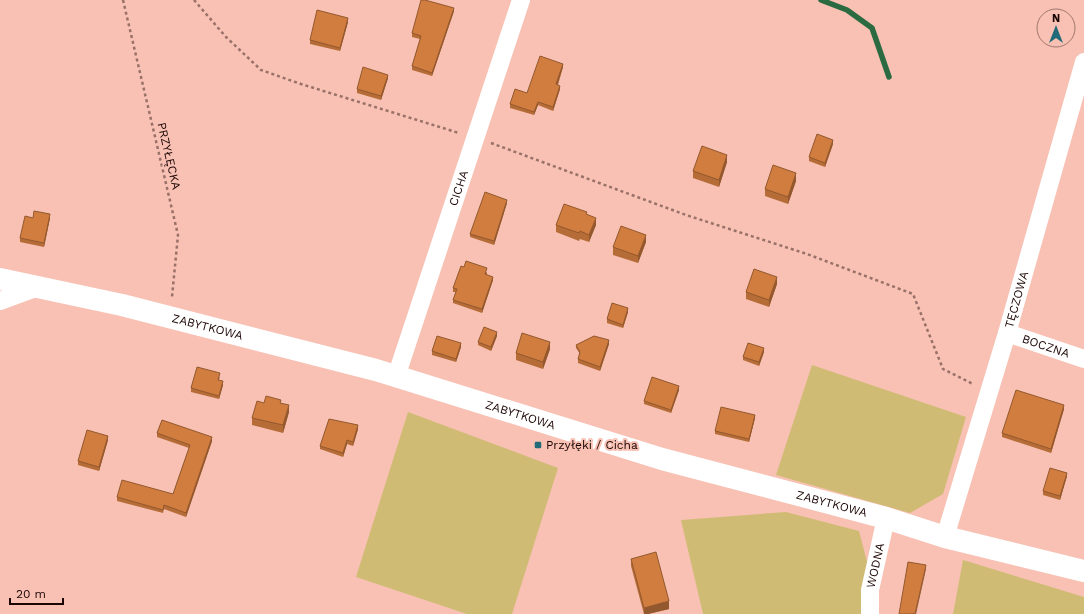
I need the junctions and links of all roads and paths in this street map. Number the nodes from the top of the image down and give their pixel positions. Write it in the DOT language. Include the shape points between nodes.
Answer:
graph roads {
  1 [pos="123,0"];
  2 [pos="194,0"];
  3 [pos="521,0"];
  4 [pos="1084,62"];
  5 [pos="475,138"];
  6 [pos="0,279"];
  7 [pos="38,287"];
  8 [pos="0,301"];
  9 [pos="170,318"];
  10 [pos="1007,333"];
  11 [pos="1084,359"];
  12 [pos="396,377"];
  13 [pos="989,392"];
  14 [pos="886,518"];
  15 [pos="945,537"];
  16 [pos="1084,571"];
  17 [pos="870,614"];
  1 -- 9 [label="path, PRZYŁĘCKA" via="178,235"];
  2 -- 5 [label="path" via="226,38 261,70"];
  3 -- 5 [label="street, CICHA"];
  4 -- 10 [label="street, TĘCZOWA"];
  5 -- 12 [label="street, CICHA"];
  5 -- 13 [label="path" via="686,215 807,254 913,294 943,369"];
  6 -- 7 [label="street, ZABYTKOWA"];
  7 -- 8 [label="street"];
  7 -- 9 [label="street, ZABYTKOWA"];
  9 -- 12 [label="street, ZABYTKOWA"];
  10 -- 11 [label="street, BOCZNA"];
  10 -- 13 [label="street, TĘCZOWA"];
  12 -- 14 [label="street, ZABYTKOWA" via="662,459"];
  13 -- 15 [label="street, TĘCZOWA"];
  14 -- 15 [label="street, ZABYTKOWA"];
  14 -- 17 [label="street, WODNA" via="870,590"];
  15 -- 16 [label="street, ZABYTKOWA"];
}
